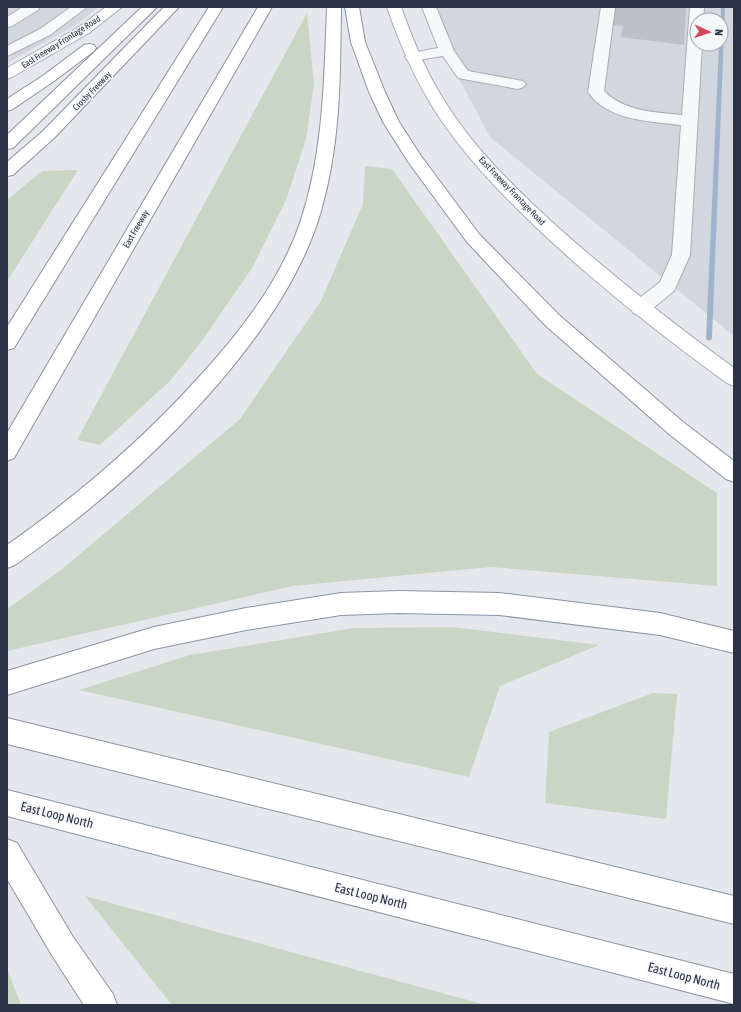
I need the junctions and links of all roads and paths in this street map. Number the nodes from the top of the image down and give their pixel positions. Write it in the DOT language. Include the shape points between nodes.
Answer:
graph roads {
  1 [pos="80,7"];
  2 [pos="115,7"];
  3 [pos="140,7"];
  4 [pos="150,7"];
  5 [pos="172,7"];
  6 [pos="216,7"];
  7 [pos="265,7"];
  8 [pos="334,7"];
  9 [pos="352,7"];
  10 [pos="394,7"];
  11 [pos="429,7"];
  12 [pos="608,7"];
  13 [pos="697,7"];
  14 [pos="31,9"];
  15 [pos="7,24"];
  16 [pos="45,32"];
  17 [pos="447,51"];
  18 [pos="7,52"];
  19 [pos="412,57"];
  20 [pos="7,74"];
  21 [pos="518,84"];
  22 [pos="7,106"];
  23 [pos="689,121"];
  24 [pos="7,144"];
  25 [pos="7,171"];
  26 [pos="640,308"];
  27 [pos="7,344"];
  28 [pos="734,378"];
  29 [pos="7,452"];
  30 [pos="734,473"];
  31 [pos="7,558"];
  32 [pos="734,642"];
  33 [pos="7,683"];
  34 [pos="7,732"];
  35 [pos="7,803"];
  36 [pos="7,853"];
  37 [pos="734,910"];
  38 [pos="734,989"];
  39 [pos="102,1005"];
  1 -- 16 [label="lane"];
  2 -- 20 [label="main road, East Freeway Frontage Road" via="84,30"];
  3 -- 22 [label="main road" via="49,78"];
  4 -- 24 [label="main road"];
  5 -- 25 [label="main road, Crosby Freeway" via="82,102"];
  6 -- 27 [label="main road"];
  7 -- 29 [label="main road, East Freeway"];
  8 -- 31 [label="main road" via="330,126 324,169 299,250 270,302 230,355 152,440 65,516"];
  9 -- 30 [label="main road" via="358,42 391,122 473,238 552,320 670,423"];
  10 -- 19 [label="main road, East Freeway Frontage Road"];
  11 -- 17 [label="lane"];
  12 -- 23 [label="lane" via="596,92 602,99 629,112"];
  13 -- 23 [label="lane"];
  14 -- 15 [label="lane"];
  14 -- 16 [label="lane"];
  16 -- 18 [label="lane"];
  17 -- 19 [label="lane"];
  17 -- 21 [label="lane" via="463,75"];
  19 -- 26 [label="main road, East Freeway Frontage Road" via="431,94 485,166 525,207"];
  23 -- 26 [label="lane" via="681,255 667,286"];
  26 -- 28 [label="main road, East Freeway Frontage Road"];
  32 -- 33 [label="main road" via="660,624 507,605 398,602 341,604 154,638"];
  34 -- 37 [label="main road"];
  35 -- 38 [label="main road, East Loop North"];
  36 -- 39 [label="main road" via="63,947"];
}
